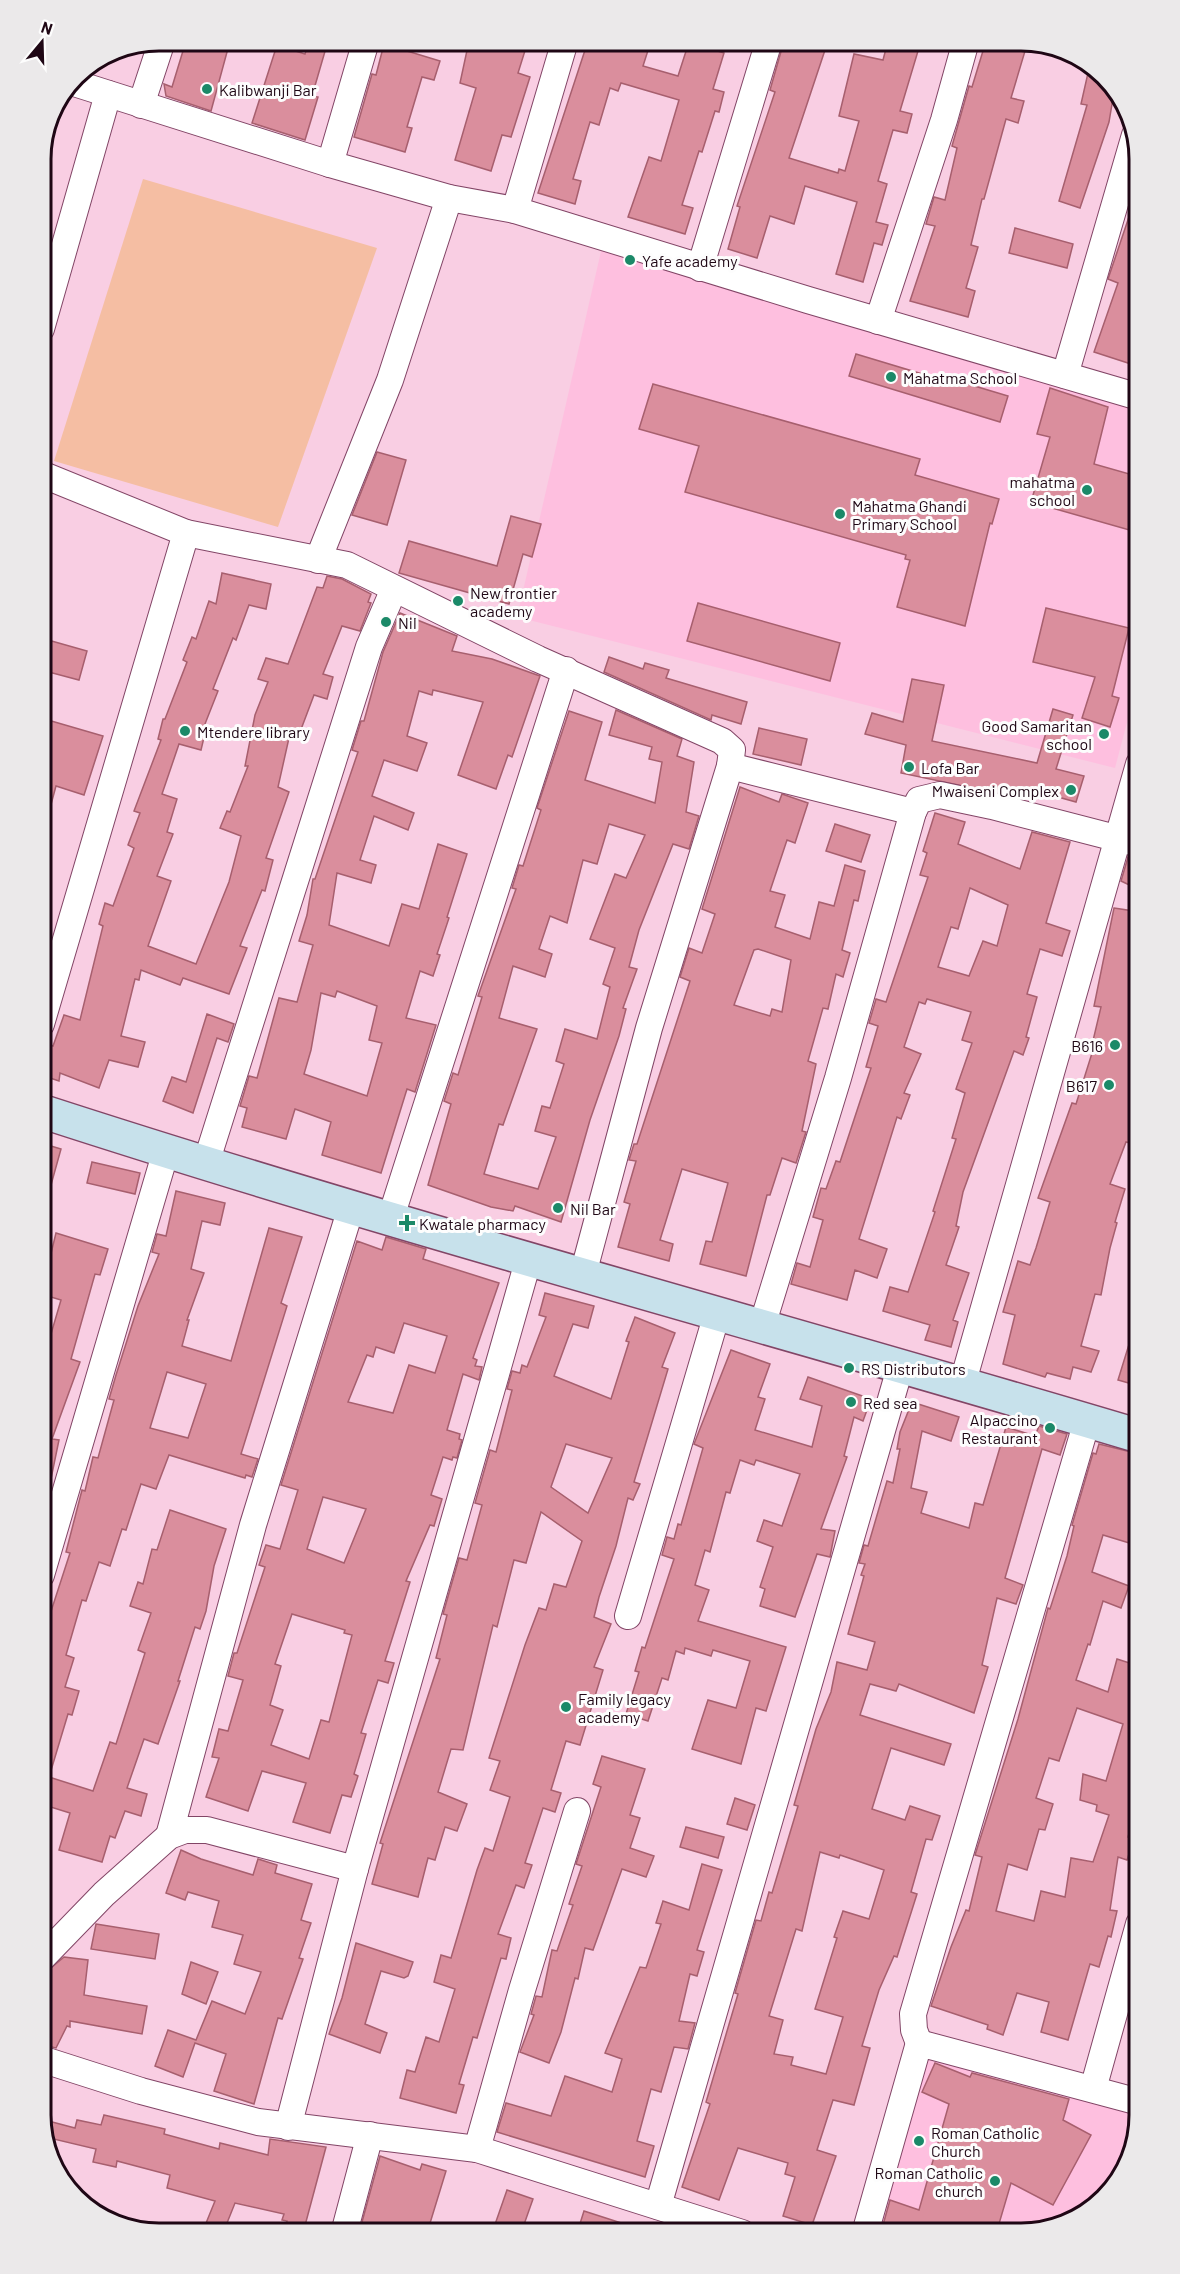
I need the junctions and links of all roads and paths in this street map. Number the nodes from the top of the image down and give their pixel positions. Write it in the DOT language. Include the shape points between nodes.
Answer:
graph roads {
  1 [pos="158,51"];
  2 [pos="363,51"];
  3 [pos="562,51"];
  4 [pos="765,51"];
  5 [pos="963,51"];
  6 [pos="81,85"];
  7 [pos="108,94"];
  8 [pos="141,105"];
  9 [pos="1129,156"];
  10 [pos="330,164"];
  11 [pos="449,198"];
  12 [pos="515,210"];
  13 [pos="51,265"];
  14 [pos="700,268"];
  15 [pos="878,321"];
  16 [pos="1065,375"];
  17 [pos="1129,393"];
  18 [pos="51,478"];
  19 [pos="186,532"];
  20 [pos="318,560"];
  21 [pos="394,589"];
  22 [pos="566,670"];
  23 [pos="730,766"];
  24 [pos="913,812"];
  25 [pos="1129,841"];
  26 [pos="51,990"];
  27 [pos="51,1114"];
  28 [pos="166,1152"];
  29 [pos="206,1163"];
  30 [pos="351,1208"];
  31 [pos="390,1220"];
  32 [pos="529,1258"];
  33 [pos="583,1274"];
  34 [pos="717,1314"];
  35 [pos="762,1326"];
  36 [pos="900,1368"];
  37 [pos="962,1385"];
  38 [pos="1087,1420"];
  39 [pos="1129,1433"];
  40 [pos="51,1538"];
  41 [pos="628,1616"];
  42 [pos="577,1811"];
  43 [pos="169,1836"];
  44 [pos="355,1869"];
  45 [pos="51,1948"];
  46 [pos="1129,1963"];
  47 [pos="919,2043"];
  48 [pos="51,2063"];
  49 [pos="1093,2090"];
  50 [pos="1129,2099"];
  51 [pos="288,2127"];
  52 [pos="370,2135"];
  53 [pos="477,2149"];
  54 [pos="658,2206"];
  55 [pos="347,2223"];
  56 [pos="711,2223"];
  57 [pos="869,2223"];
  1 -- 8 [label="street"];
  2 -- 10 [label="street"];
  3 -- 12 [label="street"];
  4 -- 14 [label="street"];
  5 -- 15 [label="street"];
  6 -- 7 [label="street"];
  7 -- 8 [label="street"];
  7 -- 13 [label="street"];
  8 -- 10 [label="street"];
  9 -- 16 [label="street"];
  10 -- 11 [label="street"];
  11 -- 12 [label="street"];
  11 -- 20 [label="street" via="390,380"];
  12 -- 14 [label="street"];
  14 -- 15 [label="street"];
  15 -- 16 [label="street"];
  16 -- 17 [label="street"];
  18 -- 19 [label="street"];
  19 -- 20 [label="street"];
  19 -- 26 [label="street"];
  20 -- 21 [label="street" via="347,565"];
  21 -- 22 [label="street"];
  21 -- 29 [label="street" via="369,647"];
  22 -- 23 [label="street" via="722,741 732,750"];
  22 -- 31 [label="street"];
  23 -- 24 [label="street"];
  23 -- 33 [label="street" via="649,1028"];
  24 -- 25 [label="street" via="919,801 940,795"];
  24 -- 35 [label="street" via="838,1078"];
  25 -- 37 [label="street"];
  27 -- 28 [label="main road"];
  28 -- 29 [label="main road"];
  28 -- 40 [label="street"];
  29 -- 30 [label="main road"];
  30 -- 31 [label="main road"];
  30 -- 43 [label="street" via="253,1525"];
  31 -- 32 [label="main road"];
  32 -- 33 [label="main road"];
  32 -- 44 [label="street"];
  33 -- 34 [label="main road"];
  34 -- 35 [label="main road"];
  34 -- 41 [label="street"];
  35 -- 36 [label="main road"];
  36 -- 37 [label="main road"];
  36 -- 54 [label="street"];
  37 -- 38 [label="main road"];
  38 -- 39 [label="main road"];
  38 -- 47 [label="street" via="913,2014"];
  42 -- 53 [label="street"];
  43 -- 44 [label="street" via="185,1830 207,1830"];
  43 -- 45 [label="street"];
  44 -- 51 [label="street"];
  46 -- 49 [label="street"];
  47 -- 49 [label="street"];
  47 -- 57 [label="street"];
  48 -- 51 [label="street" via="203,2108"];
  49 -- 50 [label="street"];
  51 -- 52 [label="street"];
  52 -- 53 [label="street"];
  52 -- 55 [label="street"];
  53 -- 54 [label="street"];
  54 -- 56 [label="street"];
}
